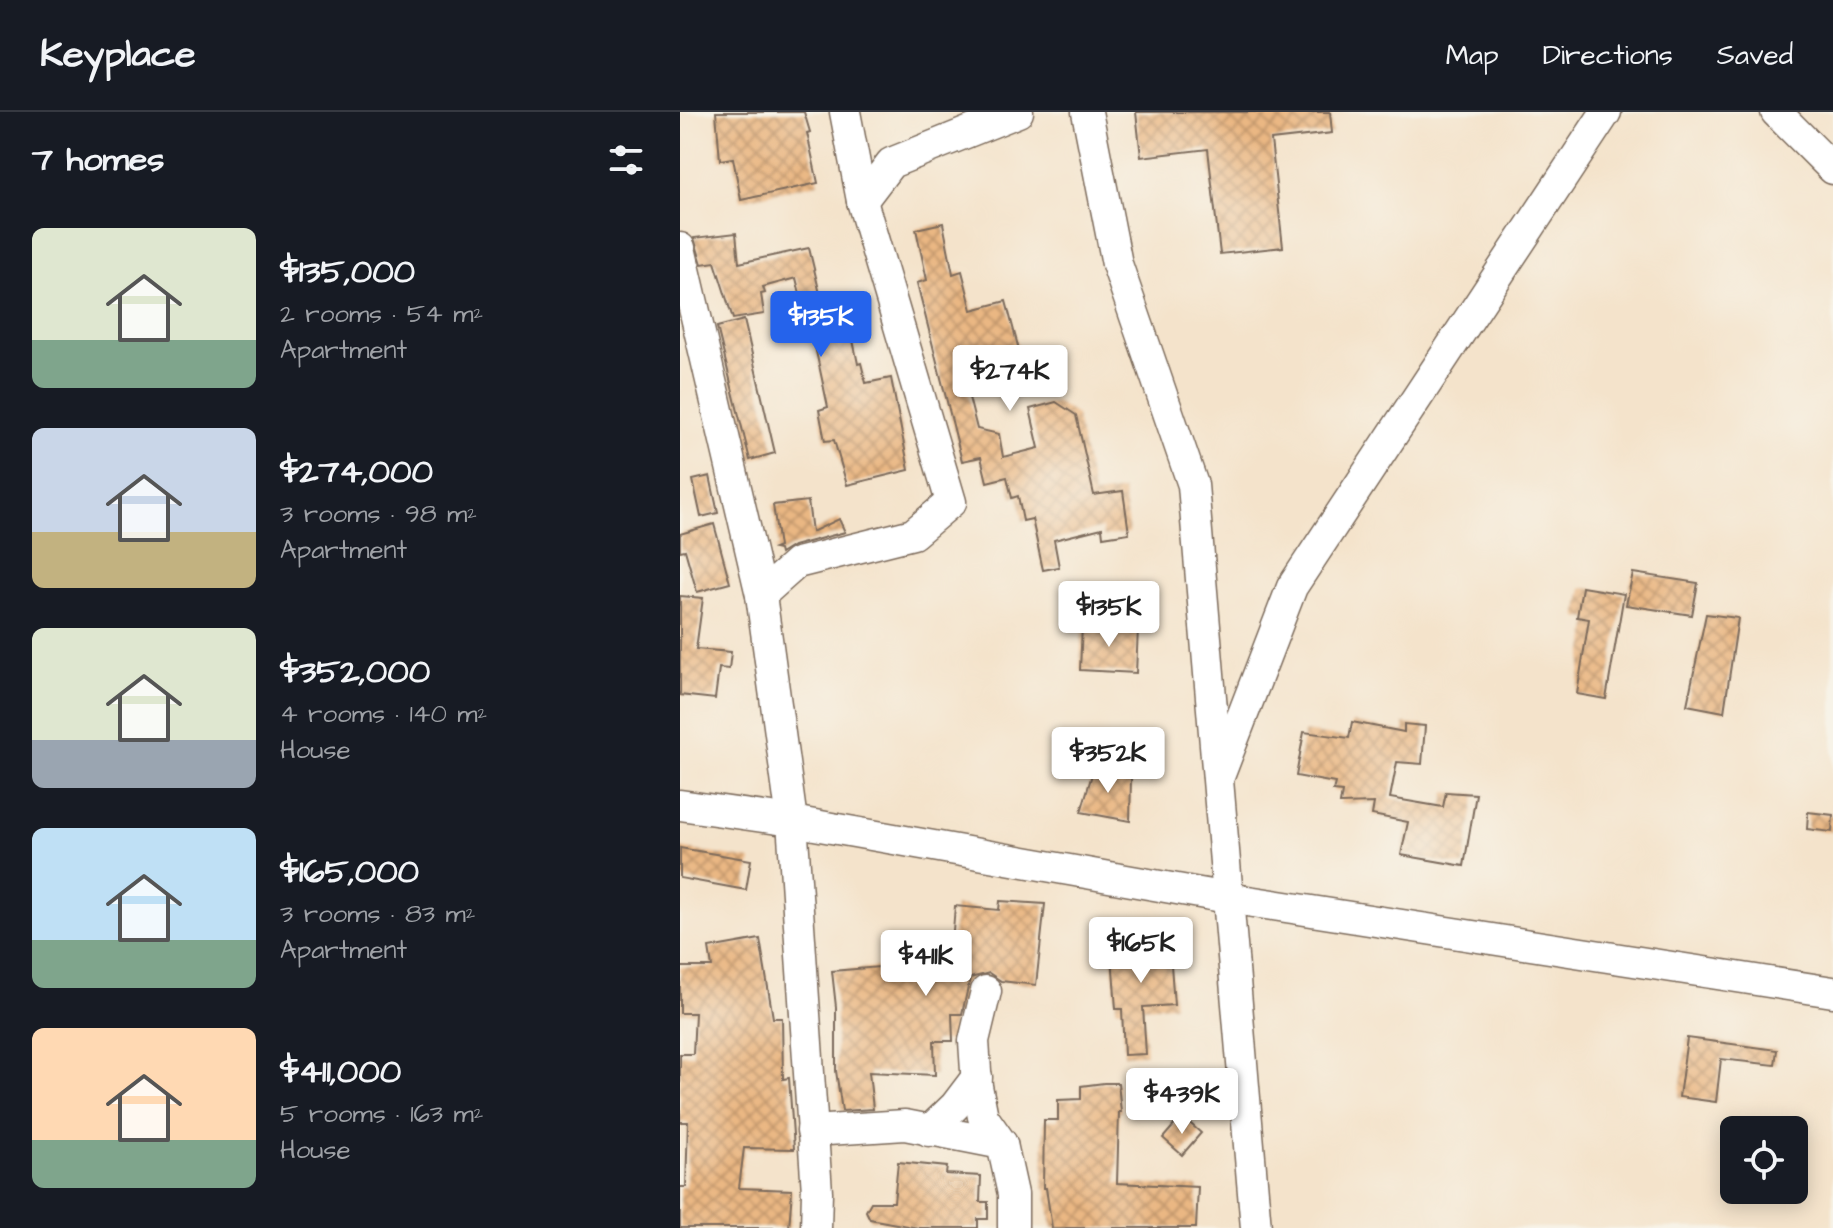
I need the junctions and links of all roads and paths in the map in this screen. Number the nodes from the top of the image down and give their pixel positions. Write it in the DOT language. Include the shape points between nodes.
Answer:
graph roads {
  1 [pos="845,112"];
  2 [pos="1018,112"];
  3 [pos="1087,112"];
  4 [pos="1606,112"];
  5 [pos="1776,112"];
  6 [pos="1833,169"];
  7 [pos="862,201"];
  8 [pos="680,248"];
  9 [pos="761,595"];
  10 [pos="1218,780"];
  11 [pos="680,805"];
  12 [pos="792,821"];
  13 [pos="1228,898"];
  14 [pos="986,991"];
  15 [pos="1833,992"];
  16 [pos="977,1077"];
  17 [pos="812,1131"];
  18 [pos="929,1131"];
  19 [pos="1002,1144"];
  20 [pos="816,1228"];
  21 [pos="1013,1228"];
  22 [pos="1256,1228"];
  1 -- 7 [label="street"];
  2 -- 7 [label="street" via="891,163"];
  3 -- 10 [label="street" via="1117,264 1193,485"];
  4 -- 10 [label="street" via="1292,587"];
  5 -- 6 [label="street"];
  7 -- 9 [label="street" via="951,502 913,534 797,563"];
  8 -- 9 [label="street"];
  9 -- 12 [label="street"];
  10 -- 13 [label="street"];
  11 -- 12 [label="street"];
  12 -- 13 [label="street"];
  12 -- 17 [label="street"];
  13 -- 15 [label="street"];
  13 -- 22 [label="street"];
  14 -- 16 [label="street" via="974,1041"];
  16 -- 18 [label="street"];
  16 -- 19 [label="street" via="983,1117"];
  17 -- 18 [label="street" via="905,1125"];
  17 -- 20 [label="street"];
  18 -- 19 [label="street"];
  19 -- 21 [label="street" via="1013,1194"];
}
